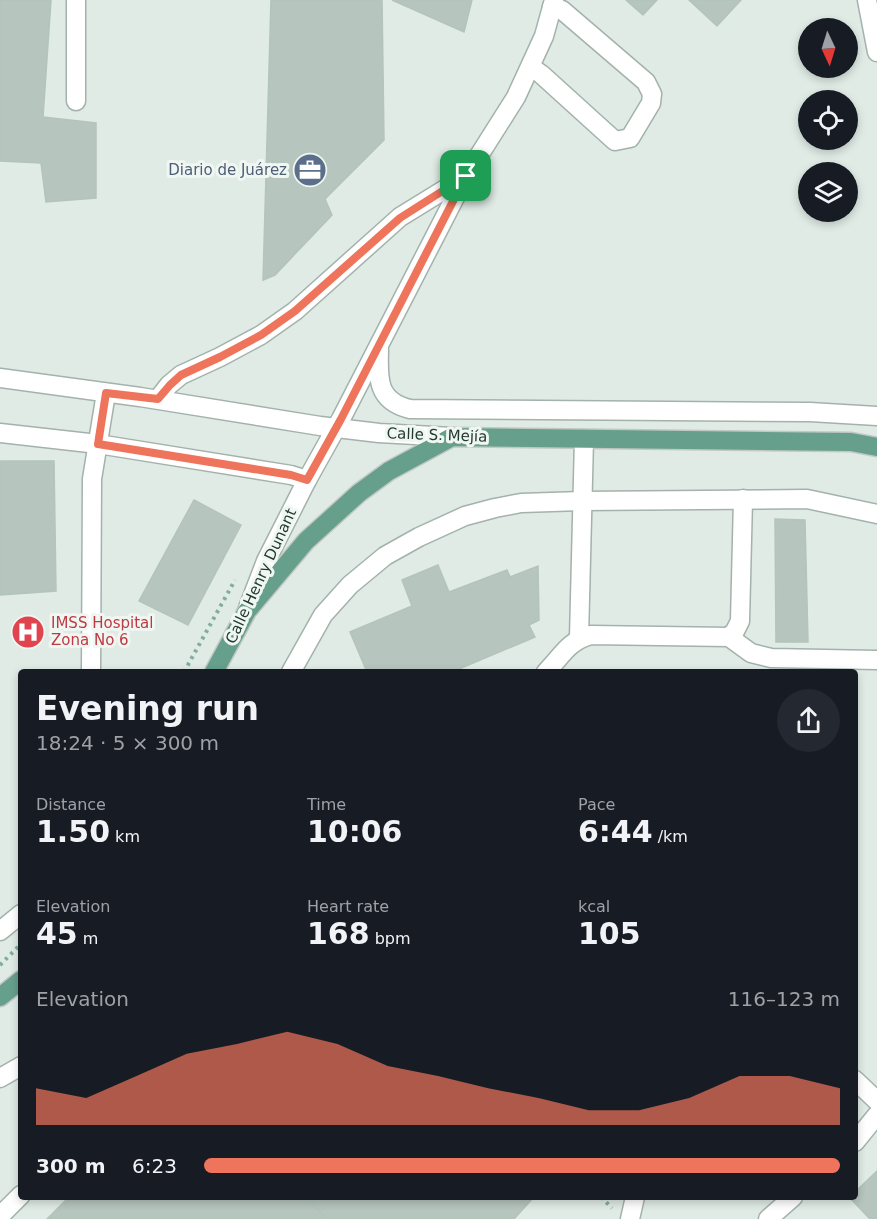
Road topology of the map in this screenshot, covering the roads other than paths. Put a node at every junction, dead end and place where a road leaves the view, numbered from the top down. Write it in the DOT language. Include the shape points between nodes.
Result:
graph roads {
  1 [pos="76,0"];
  2 [pos="867,0"];
  3 [pos="553,4"];
  4 [pos="877,52"];
  5 [pos="531,67"];
  6 [pos="76,100"];
  7 [pos="466,176"];
  8 [pos="380,342"];
  9 [pos="0,378"];
  10 [pos="106,393"];
  11 [pos="158,399"];
  12 [pos="877,416"];
  13 [pos="336,428"];
  14 [pos="0,433"];
  15 [pos="452,437"];
  16 [pos="584,439"];
  17 [pos="98,444"];
  18 [pos="877,447"];
  19 [pos="307,480"];
  20 [pos="743,499"];
  21 [pos="582,501"];
  22 [pos="877,514"];
  23 [pos="246,611"];
  24 [pos="729,637"];
  25 [pos="579,638"];
  26 [pos="877,660"];
  27 [pos="91,669"];
  28 [pos="216,669"];
  29 [pos="293,669"];
  30 [pos="549,669"];
  31 [pos="18,916"];
  32 [pos="0,931"];
  33 [pos="18,982"];
  34 [pos="0,997"];
  35 [pos="18,1068"];
  36 [pos="0,1078"];
  37 [pos="858,1083"];
  38 [pos="877,1101"];
  39 [pos="877,1115"];
  40 [pos="858,1138"];
  41 [pos="18,1199"];
  42 [pos="634,1200"];
  43 [pos="790,1200"];
  44 [pos="0,1216"];
  45 [pos="775,1217"];
  46 [pos="630,1219"];
  1 -- 6 [label="street"];
  2 -- 4 [label="street"];
  3 -- 5 [label="street, Calle Henry Dunant"];
  3 -- 5 [label="street" via="646,82 652,94 651,103 630,138 615,141"];
  5 -- 7 [label="street, Calle Henry Dunant"];
  7 -- 8 [label="street, Calle Henry Dunant"];
  7 -- 11 [label="street" via="400,218 295,311 261,335 181,375"];
  8 -- 12 [label="street" via="381,385 387,398 410,409"];
  8 -- 13 [label="street, Calle Henry Dunant"];
  9 -- 10 [label="street, Calle S. Mejía"];
  10 -- 11 [label="street, Calle S. Mejía"];
  10 -- 17 [label="street"];
  11 -- 13 [label="street, Calle S. Mejía"];
  13 -- 15 [label="street, Calle S. Mejía"];
  13 -- 19 [label="street, Calle Henry Dunant"];
  14 -- 17 [label="street"];
  15 -- 16 [label="main road, Calle S. Mejía"];
  15 -- 23 [label="main road" via="389,471 359,493 306,541"];
  16 -- 18 [label="main road, Calle S. Mejía" via="851,442"];
  16 -- 21 [label="street"];
  17 -- 19 [label="street"];
  17 -- 27 [label="street" via="92,479"];
  19 -- 23 [label="street, Calle Henry Dunant"];
  20 -- 21 [label="street"];
  20 -- 22 [label="street" via="807,499"];
  20 -- 24 [label="street" via="740,621"];
  21 -- 25 [label="street"];
  21 -- 29 [label="street" via="521,504 465,516 385,556 350,585 323,615"];
  23 -- 28 [label="main road, Calle Henry Dunant"];
  24 -- 25 [label="street"];
  24 -- 26 [label="street" via="751,653 771,658"];
  25 -- 30 [label="street"];
  31 -- 32 [label="street"];
  33 -- 34 [label="main road"];
  35 -- 36 [label="street"];
  37 -- 38 [label="street"];
  39 -- 40 [label="street"];
  41 -- 44 [label="street"];
  42 -- 46 [label="street"];
  43 -- 45 [label="street"];
}
